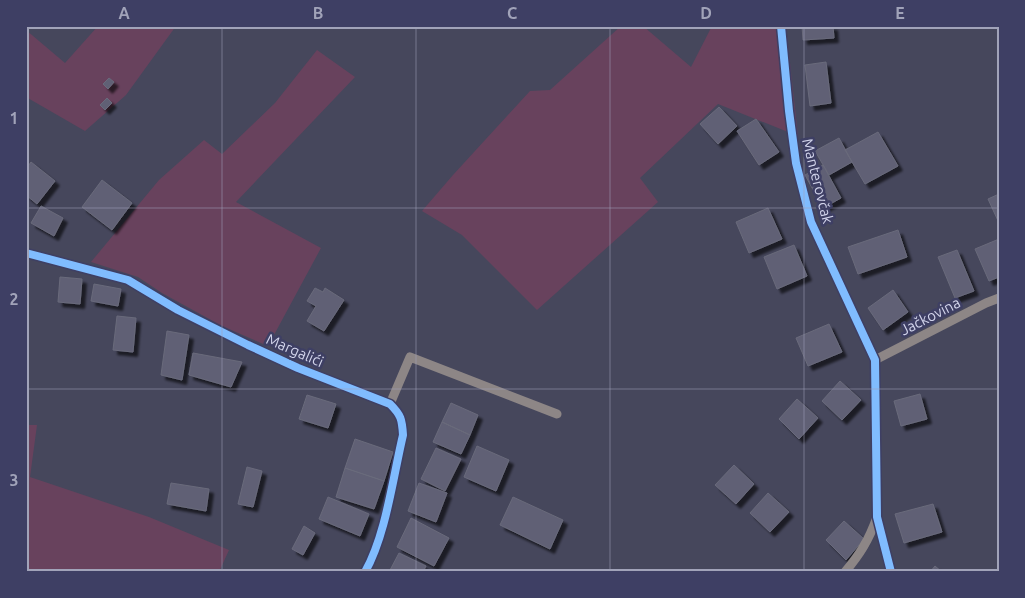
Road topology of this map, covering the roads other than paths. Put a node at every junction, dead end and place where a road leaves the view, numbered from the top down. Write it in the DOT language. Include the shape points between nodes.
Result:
graph roads {
  1 [pos="781,26"];
  2 [pos="26,252"];
  3 [pos="999,298"];
  4 [pos="876,360"];
  5 [pos="390,404"];
  6 [pos="557,414"];
  7 [pos="877,517"];
  8 [pos="365,572"];
  9 [pos="845,572"];
  10 [pos="891,572"];
  1 -- 4 [label="street, Manterovčak" via="795,154 811,222"];
  2 -- 5 [label="street, Margalići" via="128,280 178,310 248,345"];
  3 -- 4 [label="street, Jačkovina"];
  4 -- 7 [label="street"];
  5 -- 6 [label="street" via="410,357"];
  5 -- 8 [label="street" via="399,413 402,435 381,531"];
  7 -- 9 [label="street" via="861,553"];
  7 -- 10 [label="street"];
}
